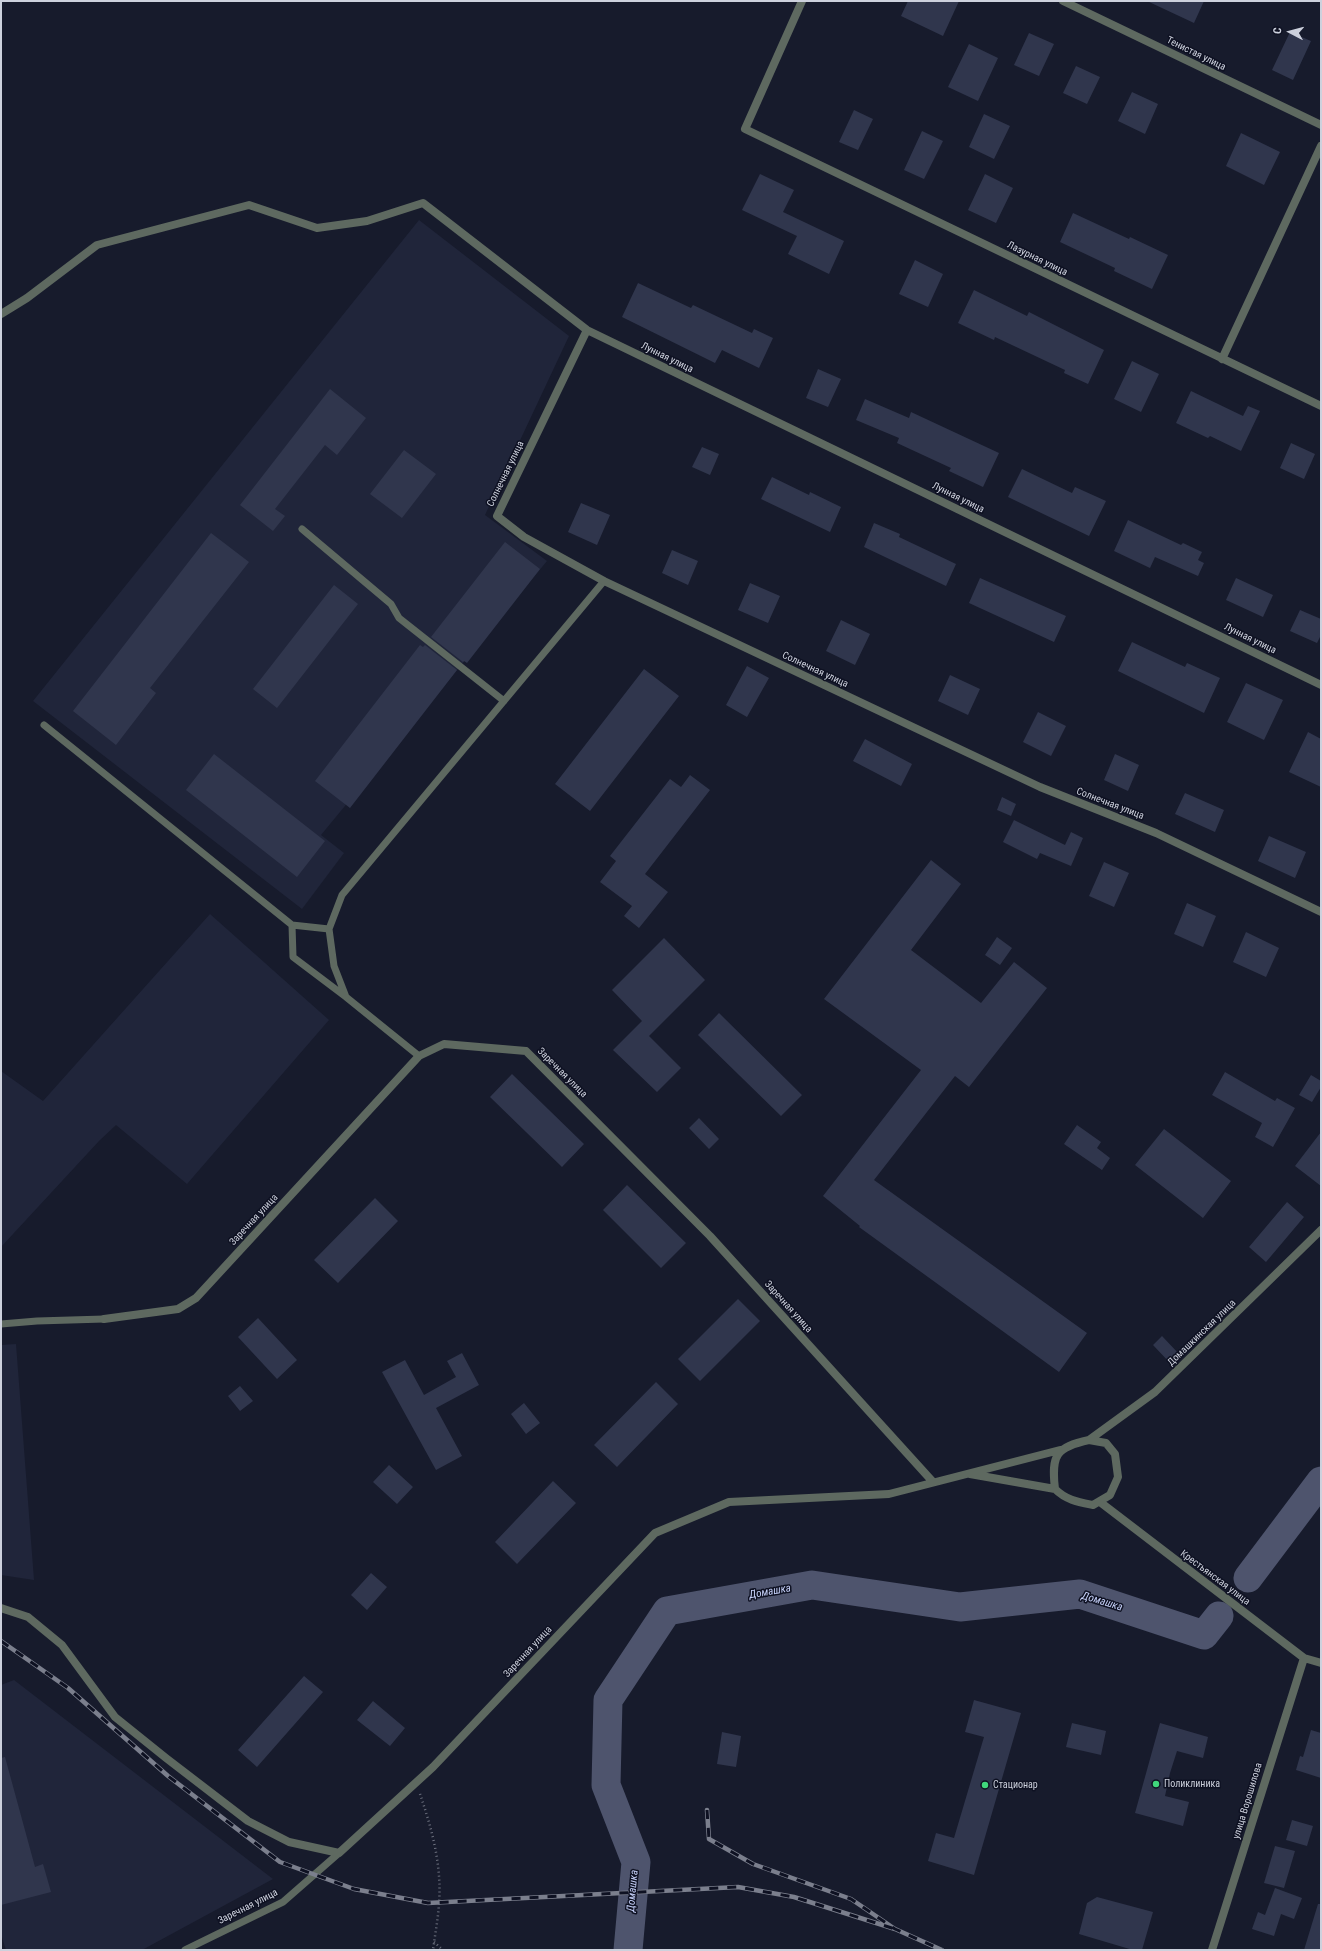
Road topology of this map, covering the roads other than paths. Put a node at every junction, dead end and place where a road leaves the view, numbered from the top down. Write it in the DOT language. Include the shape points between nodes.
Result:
graph roads {
  1 [pos="802,1"];
  2 [pos="1063,1"];
  3 [pos="1321,126"];
  4 [pos="1321,146"];
  5 [pos="1,314"];
  6 [pos="587,330"];
  7 [pos="1222,359"];
  8 [pos="1321,406"];
  9 [pos="302,529"];
  10 [pos="604,581"];
  11 [pos="1321,685"];
  12 [pos="504,701"];
  13 [pos="44,725"];
  14 [pos="1321,912"];
  15 [pos="292,925"];
  16 [pos="329,929"];
  17 [pos="346,996"];
  18 [pos="419,1056"];
  19 [pos="1321,1230"];
  20 [pos="104,1319"];
  21 [pos="1,1324"];
  22 [pos="1089,1440"];
  23 [pos="1060,1450"];
  24 [pos="967,1474"];
  25 [pos="933,1482"];
  26 [pos="1055,1489"];
  27 [pos="1100,1502"];
  28 [pos="1,1608"];
  29 [pos="1304,1658"];
  30 [pos="1321,1663"];
  31 [pos="339,1853"];
  32 [pos="185,1950"];
  33 [pos="1212,1950"];
  1 -- 7 [label="street, Лазурная улица" via="745,129"];
  2 -- 3 [label="street, Тенистая улица"];
  4 -- 7 [label="street"];
  5 -- 6 [label="street, Лунная улица" via="27,298 97,245 249,205 317,228 367,221 423,203"];
  6 -- 10 [label="street, Солнечная улица" via="497,516 524,537"];
  6 -- 11 [label="street, Лунная улица"];
  7 -- 8 [label="street, Лазурная улица"];
  9 -- 12 [label="lane" via="391,604 399,618"];
  10 -- 12 [label="lane"];
  10 -- 14 [label="street, Солнечная улица" via="1040,787 1156,833"];
  12 -- 16 [label="lane" via="342,894"];
  13 -- 15 [label="lane"];
  15 -- 16 [label="lane"];
  15 -- 17 [label="lane" via="293,957"];
  16 -- 17 [label="lane" via="334,966"];
  17 -- 18 [label="lane"];
  18 -- 20 [label="street, Заречная улица" via="196,1298 178,1308"];
  18 -- 25 [label="street, Заречная улица" via="444,1044 526,1051 710,1236"];
  19 -- 22 [label="street, Домашкинская улица" via="1155,1392"];
  20 -- 21 [label="lane"];
  22 -- 23 [label="street" via="1071,1444"];
  22 -- 27 [label="street" via="1106,1443 1115,1454 1118,1477 1110,1495"];
  23 -- 24 [label="street, Заречная улица"];
  23 -- 26 [label="street" via="1053,1471"];
  24 -- 25 [label="street, Заречная улица"];
  24 -- 26 [label="street"];
  25 -- 31 [label="street, Заречная улица" via="889,1494 729,1502 655,1533 433,1767"];
  26 -- 27 [label="street" via="1063,1497 1071,1500 1093,1505"];
  27 -- 29 [label="street, Крестьянская улица"];
  28 -- 31 [label="street" via="28,1617 62,1645 115,1717 248,1821 289,1842"];
  29 -- 30 [label="street, Крестьянская улица"];
  29 -- 33 [label="street, улица Ворошилова"];
  31 -- 32 [label="lane, Заречная улица" via="283,1902"];
}
